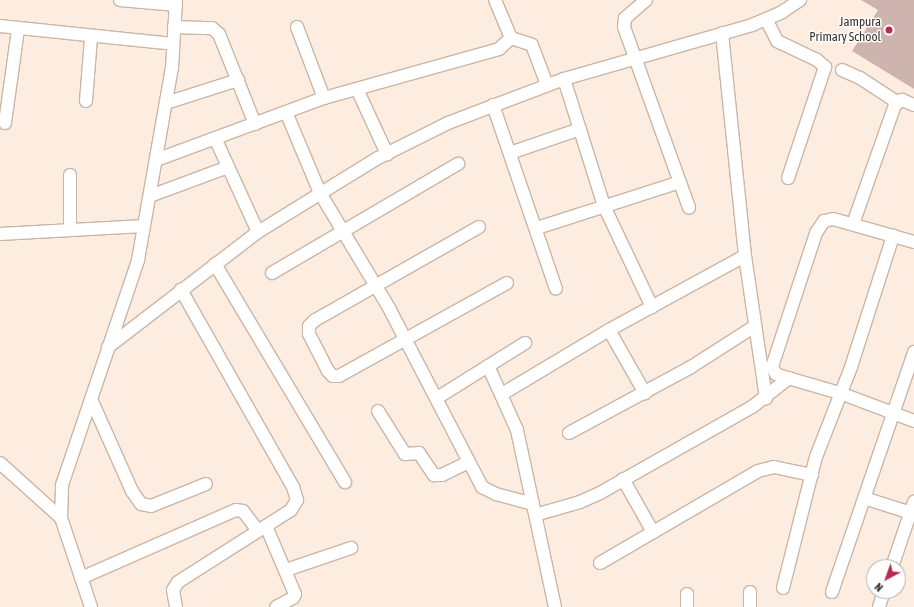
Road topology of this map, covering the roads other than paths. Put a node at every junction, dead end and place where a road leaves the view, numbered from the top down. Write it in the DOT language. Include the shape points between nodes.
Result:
graph roads {
  1 [pos="120,0"];
  2 [pos="495,0"];
  3 [pos="646,0"];
  4 [pos="800,0"];
  5 [pos="176,2"];
  6 [pos="766,18"];
  7 [pos="0,26"];
  8 [pos="174,27"];
  9 [pos="297,27"];
  10 [pos="18,29"];
  11 [pos="722,33"];
  12 [pos="91,38"];
  13 [pos="511,38"];
  14 [pos="173,44"];
  15 [pos="637,58"];
  16 [pos="842,70"];
  17 [pos="564,79"];
  18 [pos="238,80"];
  19 [pos="548,85"];
  20 [pos="358,89"];
  21 [pos="324,98"];
  22 [pos="86,101"];
  23 [pos="897,102"];
  24 [pos="166,103"];
  25 [pos="493,105"];
  26 [pos="914,105"];
  27 [pos="286,112"];
  28 [pos="5,123"];
  29 [pos="255,124"];
  30 [pos="580,129"];
  31 [pos="215,138"];
  32 [pos="510,153"];
  33 [pos="387,154"];
  34 [pos="156,160"];
  35 [pos="458,164"];
  36 [pos="228,167"];
  37 [pos="70,175"];
  38 [pos="788,178"];
  39 [pos="680,182"];
  40 [pos="320,193"];
  41 [pos="150,196"];
  42 [pos="604,206"];
  43 [pos="689,208"];
  44 [pos="853,224"];
  45 [pos="144,226"];
  46 [pos="479,227"];
  47 [pos="537,228"];
  48 [pos="70,230"];
  49 [pos="258,232"];
  50 [pos="344,232"];
  51 [pos="0,234"];
  52 [pos="893,236"];
  53 [pos="914,242"];
  54 [pos="745,256"];
  55 [pos="215,264"];
  56 [pos="272,273"];
  57 [pos="507,283"];
  58 [pos="376,286"];
  59 [pos="556,289"];
  60 [pos="181,290"];
  61 [pos="652,307"];
  62 [pos="755,326"];
  63 [pos="609,330"];
  64 [pos="406,339"];
  65 [pos="525,343"];
  66 [pos="108,346"];
  67 [pos="914,352"];
  68 [pos="488,366"];
  69 [pos="789,378"];
  70 [pos="645,393"];
  71 [pos="840,393"];
  72 [pos="502,394"];
  73 [pos="436,398"];
  74 [pos="766,398"];
  75 [pos="91,399"];
  76 [pos="378,411"];
  77 [pos="893,412"];
  78 [pos="914,421"];
  79 [pos="568,433"];
  80 [pos="469,462"];
  81 [pos="0,463"];
  82 [pos="812,474"];
  83 [pos="623,479"];
  84 [pos="344,482"];
  85 [pos="206,484"];
  86 [pos="864,498"];
  87 [pos="534,509"];
  88 [pos="913,510"];
  89 [pos="61,518"];
  90 [pos="262,528"];
  91 [pos="653,532"];
  92 [pos="351,548"];
  93 [pos="895,559"];
  94 [pos="600,563"];
  95 [pos="286,570"];
  96 [pos="81,578"];
  97 [pos="783,588"];
  98 [pos="750,592"];
  99 [pos="832,592"];
  100 [pos="687,594"];
  101 [pos="91,607"];
  102 [pos="176,607"];
  103 [pos="276,607"];
  104 [pos="553,607"];
  105 [pos="687,607"];
  106 [pos="750,607"];
  1 -- 5 [label="street"];
  2 -- 13 [label="street"];
  3 -- 15 [label="street" via="628,15 624,23"];
  4 -- 6 [label="street"];
  5 -- 8 [label="street"];
  6 -- 11 [label="street"];
  6 -- 38 [label="street" via="777,41 817,60 825,67"];
  7 -- 10 [label="street"];
  8 -- 14 [label="street"];
  8 -- 18 [label="street" via="204,27 216,31"];
  9 -- 21 [label="street"];
  10 -- 12 [label="street"];
  10 -- 28 [label="street"];
  11 -- 15 [label="street"];
  11 -- 54 [label="street"];
  12 -- 14 [label="street"];
  12 -- 22 [label="street"];
  13 -- 19 [label="street" via="532,45"];
  13 -- 20 [label="street" via="499,49"];
  14 -- 24 [label="street"];
  15 -- 17 [label="street"];
  15 -- 39 [label="street"];
  16 -- 23 [label="street" via="860,78"];
  17 -- 19 [label="street"];
  17 -- 30 [label="street"];
  18 -- 24 [label="street"];
  18 -- 29 [label="street"];
  19 -- 25 [label="street"];
  20 -- 21 [label="street"];
  20 -- 33 [label="street"];
  21 -- 27 [label="street"];
  23 -- 26 [label="street" via="902,100"];
  23 -- 44 [label="street"];
  24 -- 34 [label="street"];
  25 -- 32 [label="street"];
  25 -- 33 [label="street" via="448,123"];
  27 -- 29 [label="street"];
  27 -- 40 [label="street"];
  29 -- 31 [label="street"];
  30 -- 32 [label="street"];
  30 -- 42 [label="street"];
  31 -- 34 [label="street"];
  31 -- 36 [label="street"];
  32 -- 47 [label="street"];
  33 -- 40 [label="street"];
  34 -- 41 [label="street"];
  35 -- 50 [label="street"];
  36 -- 41 [label="street"];
  36 -- 49 [label="street"];
  37 -- 48 [label="street"];
  39 -- 42 [label="street"];
  39 -- 43 [label="street"];
  40 -- 49 [label="street"];
  40 -- 50 [label="street"];
  41 -- 45 [label="street"];
  42 -- 47 [label="street"];
  42 -- 61 [label="street"];
  44 -- 52 [label="street"];
  44 -- 69 [label="street" via="828,219 821,224 816,234 772,361 776,374"];
  45 -- 48 [label="street"];
  45 -- 66 [label="street" via="138,260"];
  46 -- 58 [label="street"];
  47 -- 59 [label="street"];
  48 -- 51 [label="street"];
  49 -- 55 [label="street"];
  50 -- 56 [label="street"];
  50 -- 58 [label="street"];
  52 -- 53 [label="street"];
  52 -- 71 [label="street"];
  54 -- 61 [label="street"];
  54 -- 62 [label="street"];
  55 -- 60 [label="street"];
  55 -- 84 [label="street"];
  57 -- 64 [label="street"];
  58 -- 64 [label="street"];
  58 -- 64 [label="street" via="309,326 309,334 328,371 334,376 339,376"];
  60 -- 66 [label="street"];
  60 -- 90 [label="street" via="295,491 297,500 291,510"];
  61 -- 63 [label="street"];
  62 -- 70 [label="street"];
  62 -- 74 [label="street"];
  63 -- 70 [label="street"];
  63 -- 72 [label="street"];
  64 -- 73 [label="street"];
  65 -- 68 [label="street"];
  66 -- 75 [label="street"];
  67 -- 77 [label="street"];
  68 -- 72 [label="street"];
  68 -- 73 [label="street"];
  69 -- 71 [label="street"];
  69 -- 74 [label="street"];
  70 -- 79 [label="street"];
  71 -- 77 [label="street"];
  71 -- 82 [label="street"];
  72 -- 87 [label="street" via="517,430"];
  73 -- 80 [label="street"];
  74 -- 83 [label="street"];
  75 -- 85 [label="street" via="132,491 141,504 150,506"];
  75 -- 89 [label="street" via="62,485"];
  76 -- 80 [label="street" via="405,454 419,453 434,474 442,475"];
  77 -- 78 [label="street"];
  77 -- 86 [label="street"];
  80 -- 87 [label="street" via="487,491"];
  81 -- 89 [label="street"];
  82 -- 91 [label="street" via="774,467 758,471"];
  82 -- 97 [label="street"];
  83 -- 87 [label="street" via="580,502"];
  83 -- 91 [label="street"];
  86 -- 88 [label="street"];
  86 -- 99 [label="street"];
  87 -- 104 [label="street"];
  88 -- 93 [label="street"];
  89 -- 96 [label="street"];
  90 -- 95 [label="street"];
  90 -- 96 [label="street" via="243,511 236,510"];
  90 -- 102 [label="street" via="178,582 173,590"];
  91 -- 94 [label="street"];
  92 -- 95 [label="street"];
  95 -- 103 [label="street" via="295,594 293,598"];
  96 -- 101 [label="street"];
  98 -- 106 [label="street"];
  100 -- 105 [label="street"];
}
